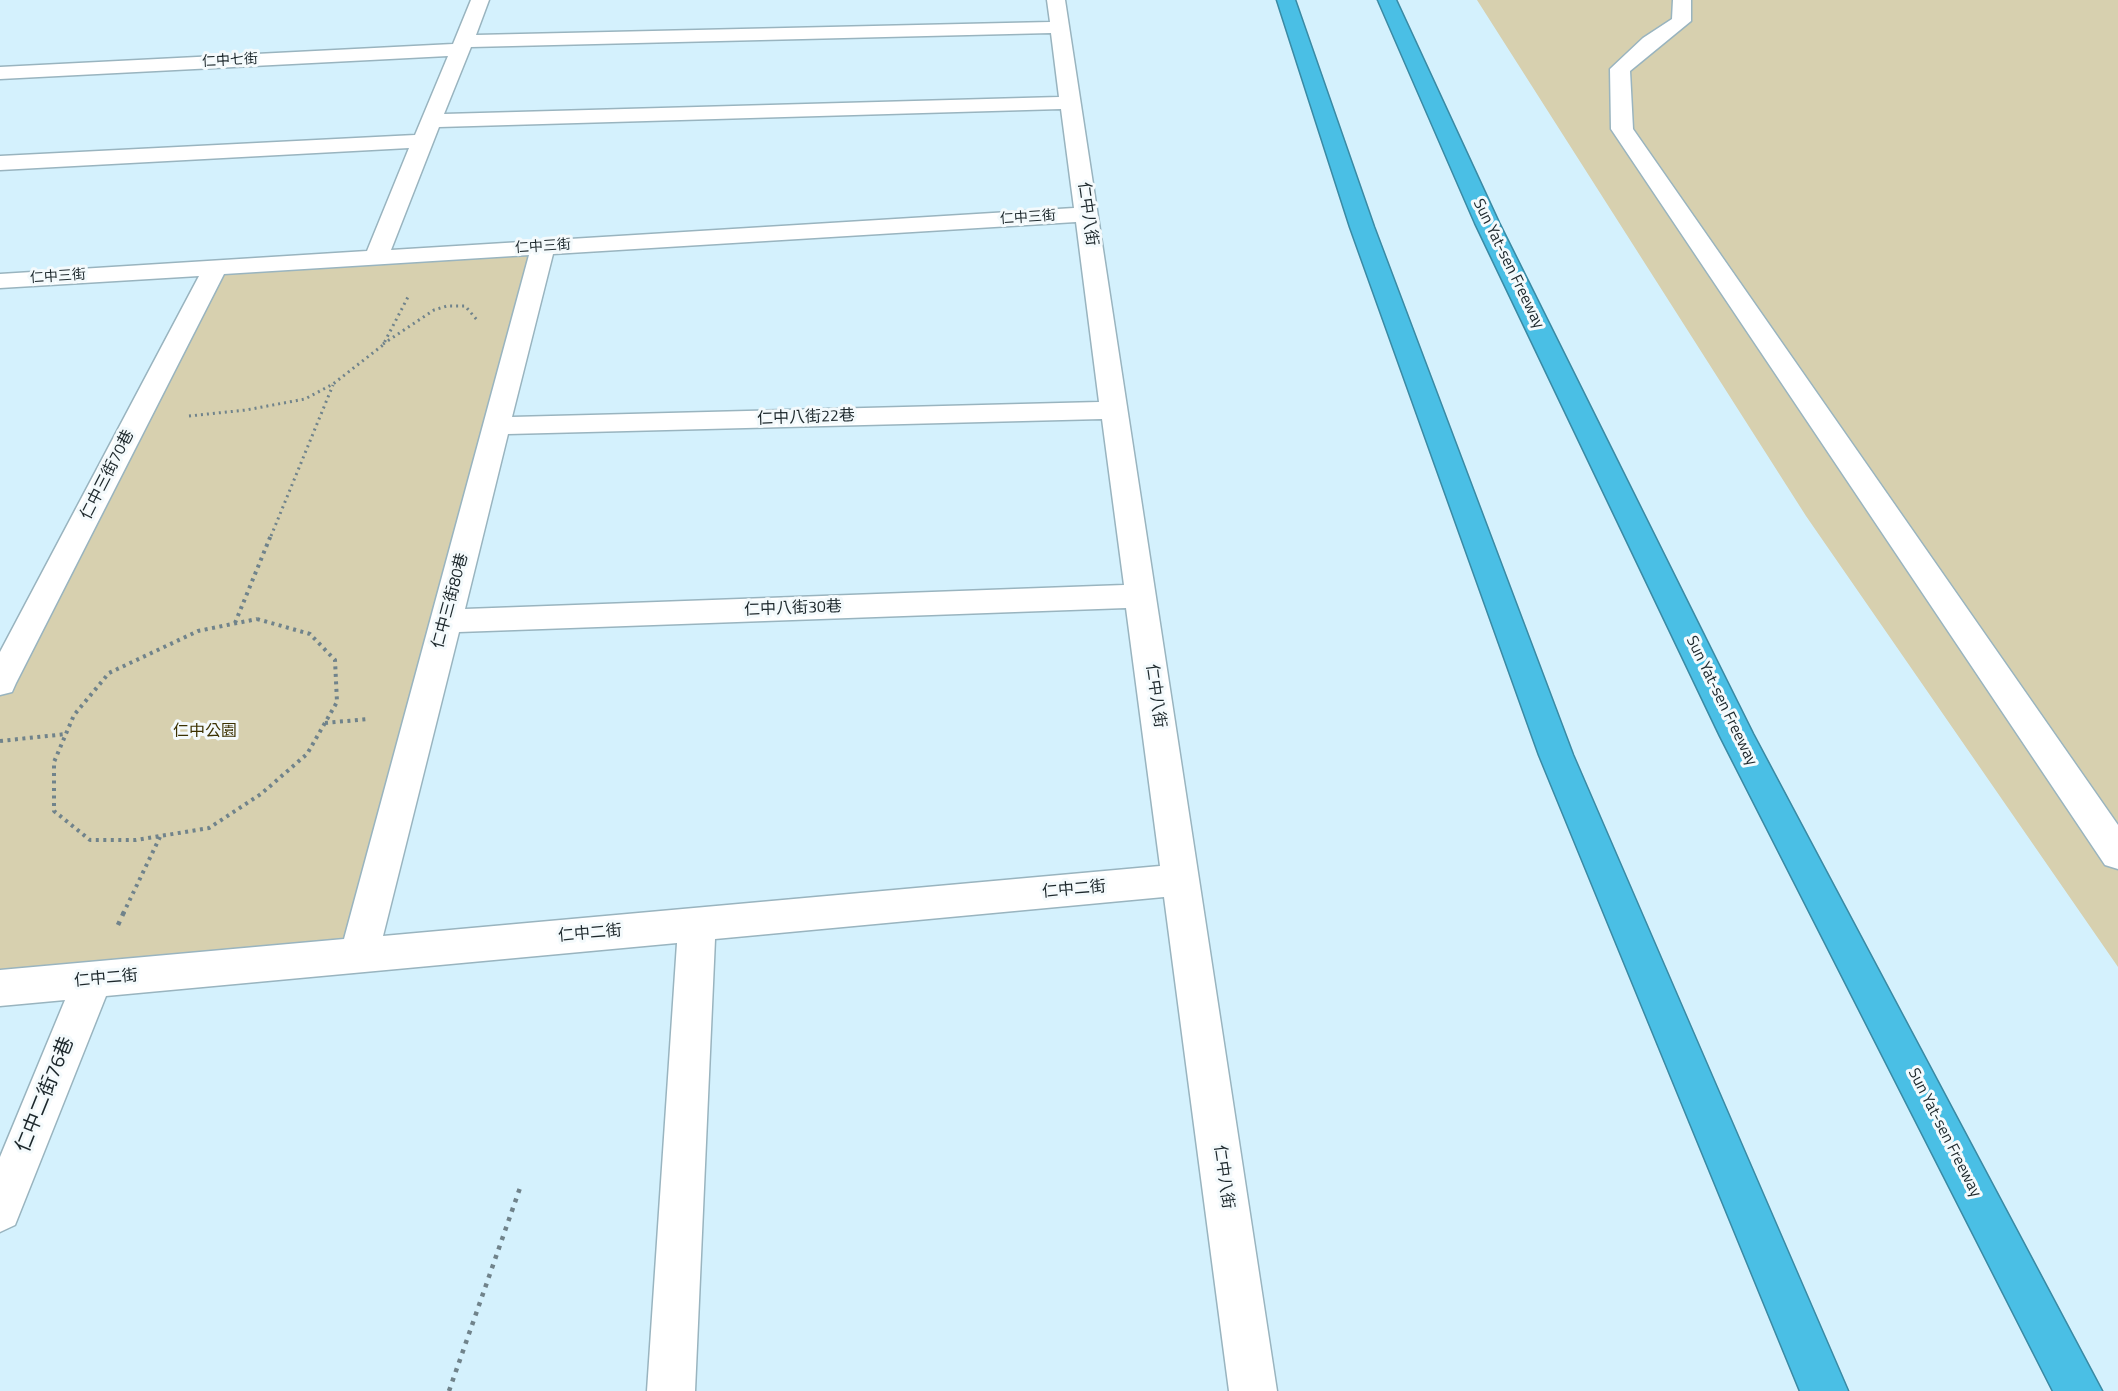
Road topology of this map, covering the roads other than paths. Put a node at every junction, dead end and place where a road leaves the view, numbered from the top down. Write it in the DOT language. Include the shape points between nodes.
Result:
graph roads {
  1 [pos="480,0"];
  2 [pos="1286,0"];
  3 [pos="1387,0"];
  4 [pos="1682,0"];
  5 [pos="1058,14"];
  6 [pos="462,45"];
  7 [pos="0,73"];
  8 [pos="1071,103"];
  9 [pos="427,131"];
  10 [pos="0,163"];
  11 [pos="1086,214"];
  12 [pos="543,247"];
  13 [pos="376,258"];
  14 [pos="216,267"];
  15 [pos="0,281"];
  16 [pos="1114,410"];
  17 [pos="497,426"];
  18 [pos="1140,596"];
  19 [pos="446,621"];
  20 [pos="0,683"];
  21 [pos="2118,854"];
  22 [pos="1181,880"];
  23 [pos="697,924"];
  24 [pos="359,955"];
  25 [pos="93,980"];
  26 [pos="0,988"];
  27 [pos="0,1210"];
  28 [pos="671,1391"];
  29 [pos="1253,1391"];
  30 [pos="1824,1391"];
  31 [pos="2078,1391"];
  1 -- 6 [label="street"];
  2 -- 30 [label="highway" via="1362,227 1556,755"];
  3 -- 31 [label="highway, Sun Yat-sen Freeway" via="1487,223 1737,736"];
  4 -- 21 [label="street" via="1681,21 1620,69 1622,129"];
  5 -- 6 [label="street, 仁中七街"];
  5 -- 8 [label="street, 仁中八街"];
  6 -- 7 [label="street, 仁中七街"];
  6 -- 9 [label="street"];
  8 -- 9 [label="street"];
  8 -- 11 [label="street, 仁中八街"];
  9 -- 10 [label="street"];
  9 -- 13 [label="street"];
  11 -- 12 [label="street, 仁中三街"];
  11 -- 16 [label="street, 仁中八街"];
  12 -- 13 [label="street, 仁中三街"];
  12 -- 17 [label="street, 仁中三街80巷"];
  13 -- 14 [label="street, 仁中三街"];
  14 -- 15 [label="street, 仁中三街"];
  14 -- 20 [label="street, 仁中三街70巷"];
  16 -- 17 [label="street, 仁中八街22巷"];
  16 -- 18 [label="street, 仁中八街"];
  17 -- 19 [label="street, 仁中三街80巷"];
  18 -- 19 [label="street, 仁中八街30巷"];
  18 -- 22 [label="street, 仁中八街"];
  19 -- 24 [label="street, 仁中三街80巷"];
  22 -- 23 [label="street, 仁中二街"];
  22 -- 29 [label="street, 仁中八街"];
  23 -- 24 [label="street, 仁中二街"];
  23 -- 28 [label="street"];
  24 -- 25 [label="street, 仁中二街"];
  25 -- 26 [label="street, 仁中二街"];
  25 -- 27 [label="street, 仁中二街76巷"];
}
